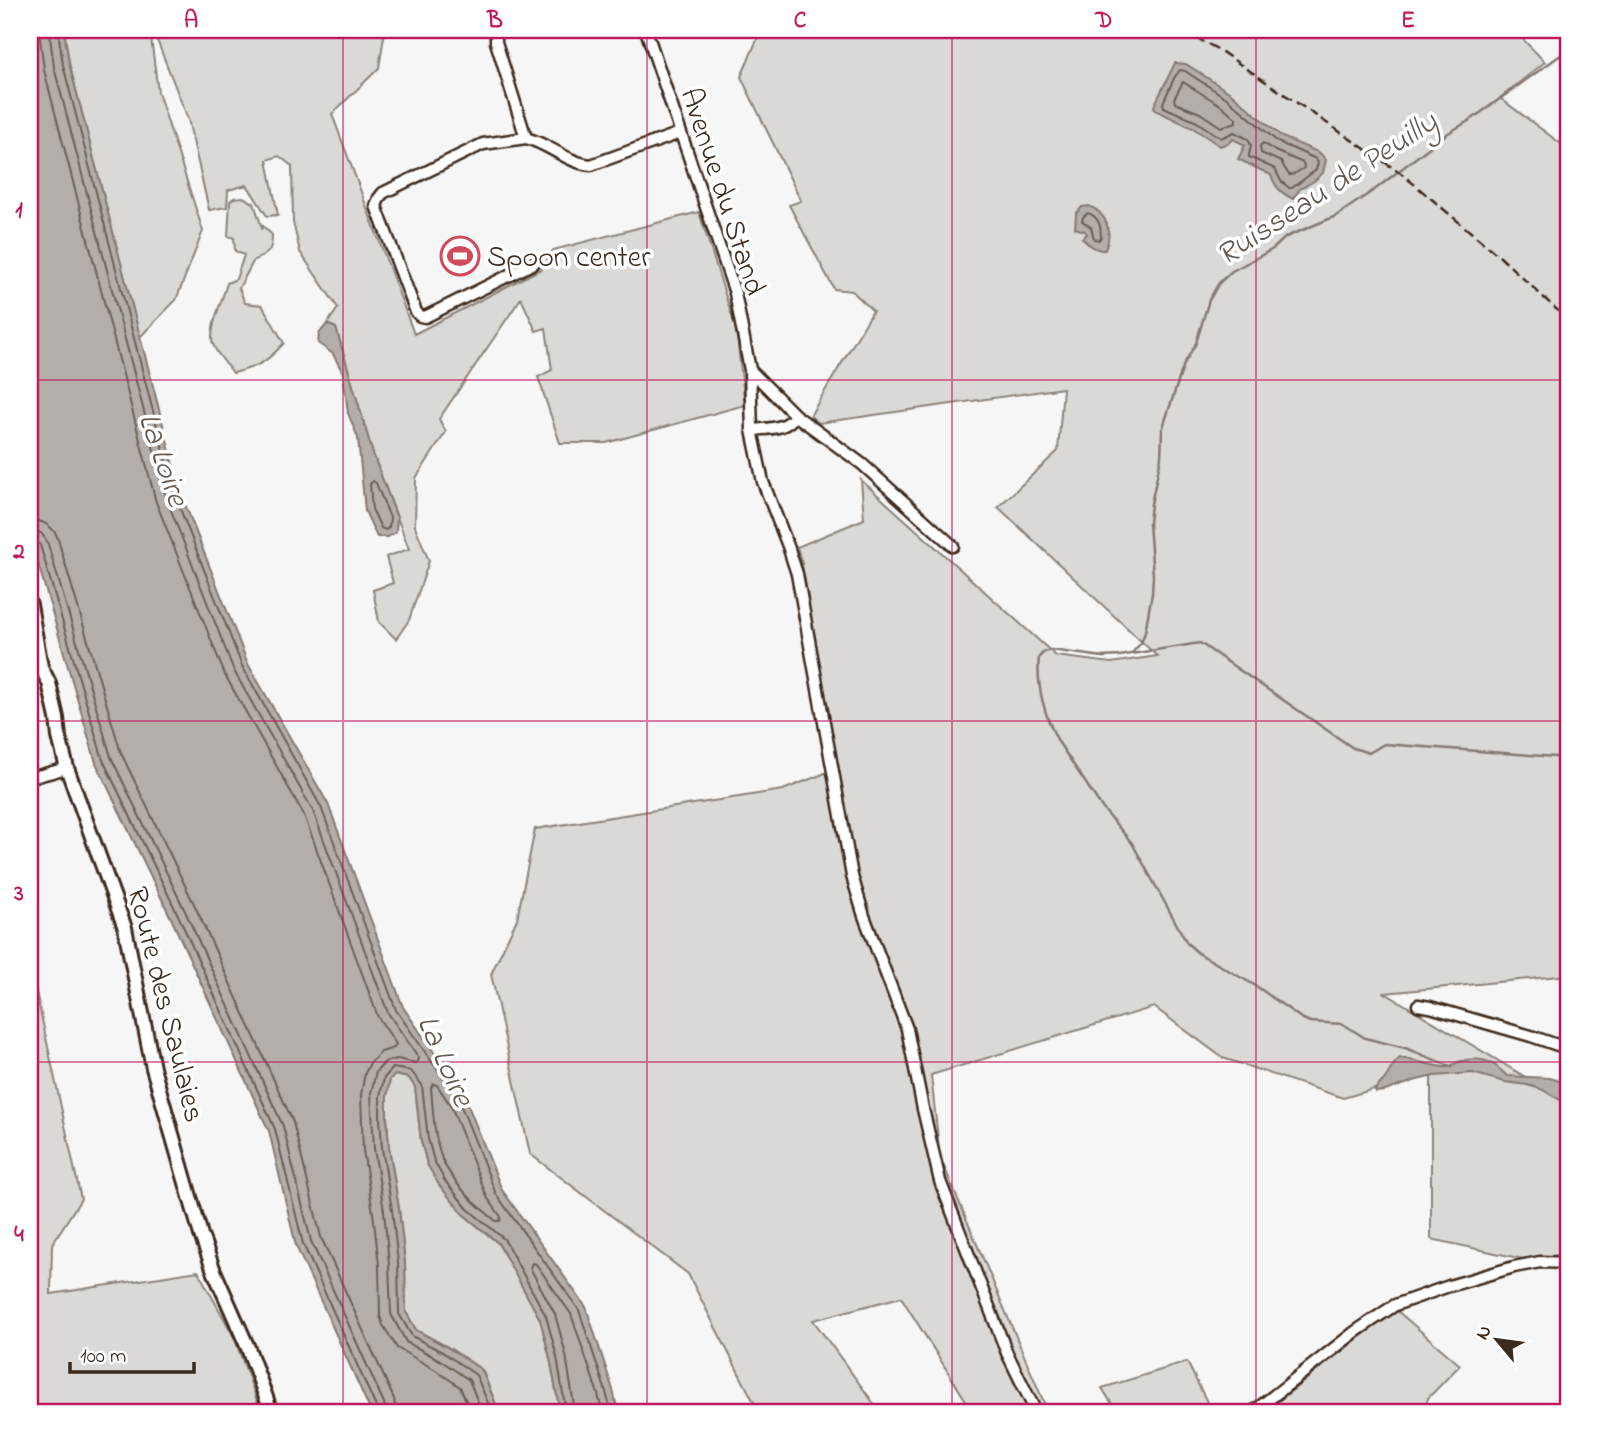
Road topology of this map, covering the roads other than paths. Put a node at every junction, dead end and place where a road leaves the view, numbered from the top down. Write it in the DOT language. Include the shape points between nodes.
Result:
graph roads {
  1 [pos="501,30"];
  2 [pos="646,30"];
  3 [pos="680,133"];
  4 [pos="526,138"];
  5 [pos="534,264"];
  6 [pos="750,370"];
  7 [pos="794,415"];
  8 [pos="752,430"];
  9 [pos="953,546"];
  10 [pos="30,605"];
  11 [pos="67,768"];
  12 [pos="30,778"];
  13 [pos="1418,1006"];
  14 [pos="1569,1049"];
  15 [pos="1569,1263"];
  16 [pos="270,1412"];
  17 [pos="1036,1412"];
  18 [pos="1253,1412"];
  1 -- 4 [label="street" via="496,42"];
  2 -- 3 [label="street, Avenue du Stand"];
  3 -- 4 [label="street" via="591,165"];
  3 -- 6 [label="street, Avenue du Stand" via="735,293"];
  4 -- 5 [label="street" via="467,151 383,193 376,206 420,316"];
  6 -- 7 [label="street"];
  6 -- 8 [label="street, Avenue du Stand"];
  7 -- 8 [label="street" via="784,426"];
  7 -- 9 [label="street" via="862,464"];
  8 -- 17 [label="street, Avenue du Stand" via="763,482 797,574 855,887 907,1029 940,1181 1007,1353"];
  10 -- 11 [label="street, Route des Saulaies"];
  11 -- 12 [label="street"];
  11 -- 16 [label="street, Route des Saulaies" via="125,929 153,1068 201,1235"];
  13 -- 14 [label="street"];
  15 -- 18 [label="street" via="1514,1267 1395,1305"];
}
